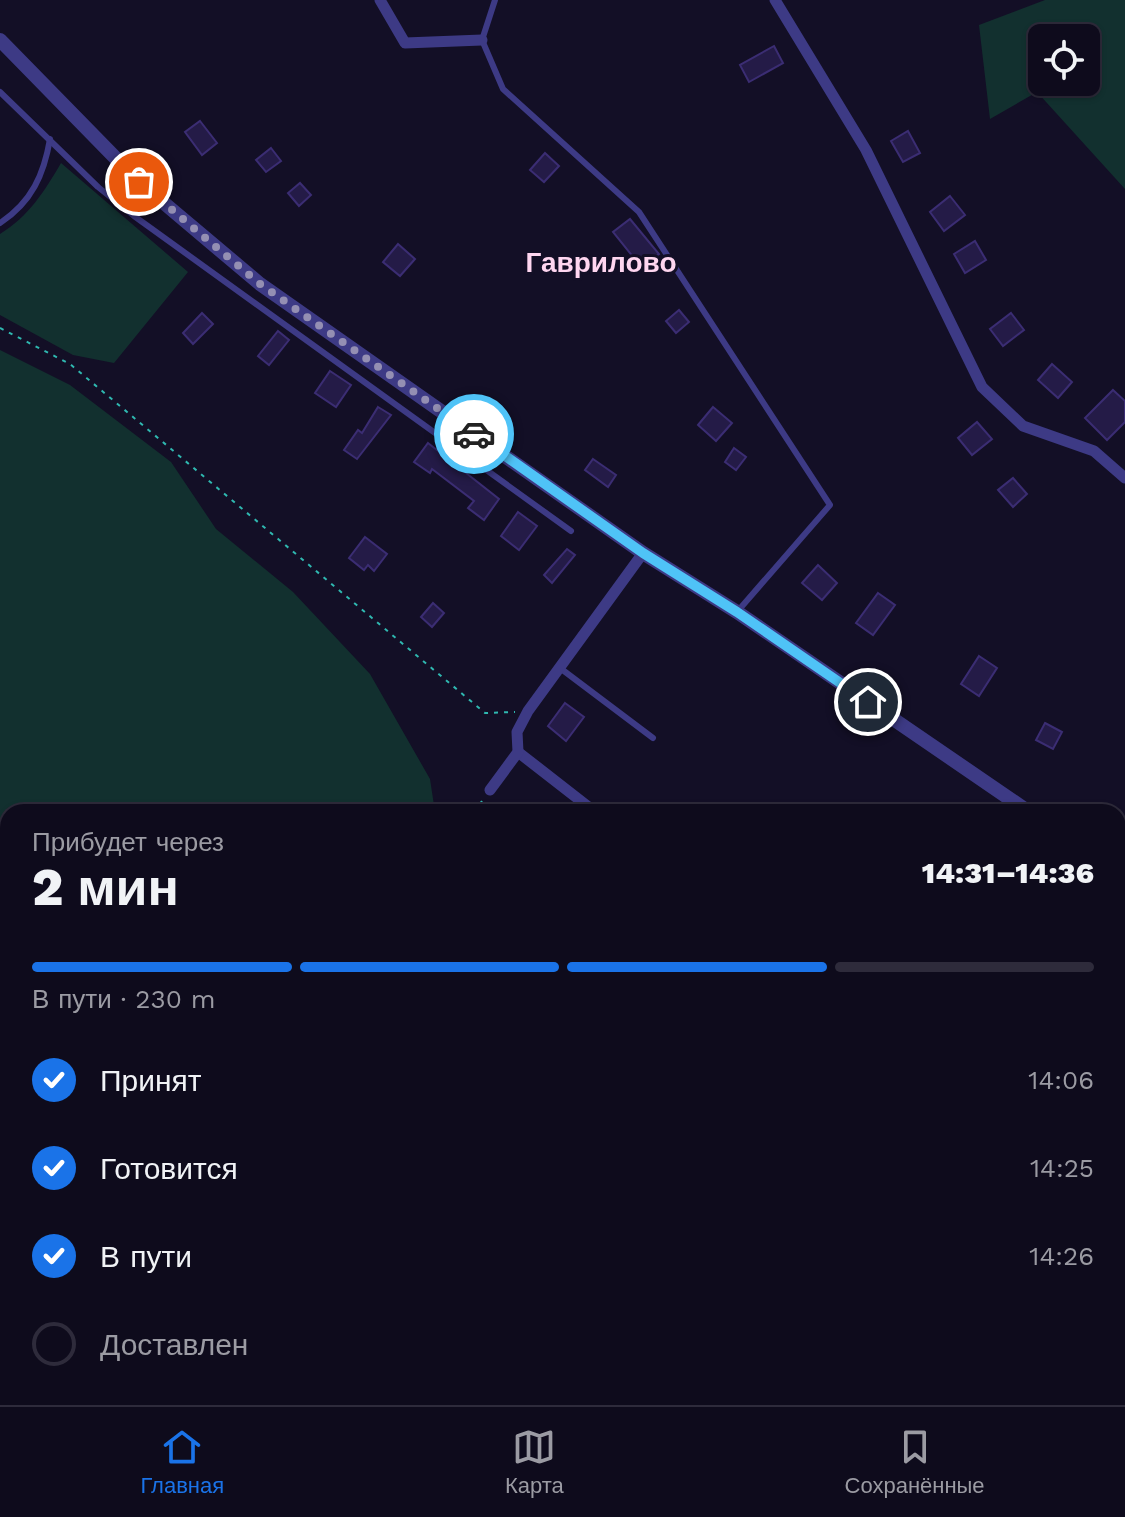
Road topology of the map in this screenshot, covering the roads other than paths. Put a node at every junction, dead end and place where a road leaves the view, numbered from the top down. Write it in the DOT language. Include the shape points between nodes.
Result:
graph roads {
  1 [pos="380,0"];
  2 [pos="495,0"];
  3 [pos="775,0"];
  4 [pos="0,40"];
  5 [pos="482,40"];
  6 [pos="0,92"];
  7 [pos="50,139"];
  8 [pos="0,223"];
  9 [pos="1125,478"];
  10 [pos="571,531"];
  11 [pos="643,553"];
  12 [pos="737,612"];
  13 [pos="560,668"];
  14 [pos="653,738"];
  15 [pos="518,752"];
  16 [pos="490,790"];
  17 [pos="585,804"];
  18 [pos="1017,804"];
  1 -- 5 [label="street" via="405,43"];
  2 -- 5 [label="lane"];
  3 -- 9 [label="street" via="866,150 982,387 1023,426 1094,451"];
  4 -- 11 [label="street" via="139,182 260,284"];
  5 -- 12 [label="lane" via="503,89 639,212 830,505"];
  6 -- 7 [label="lane"];
  7 -- 8 [label="lane" via="45,173"];
  7 -- 10 [label="lane" via="134,216"];
  11 -- 12 [label="street"];
  11 -- 13 [label="street"];
  12 -- 18 [label="street"];
  13 -- 14 [label="lane"];
  13 -- 15 [label="street" via="517,732"];
  15 -- 16 [label="street"];
  15 -- 17 [label="street"];
}
